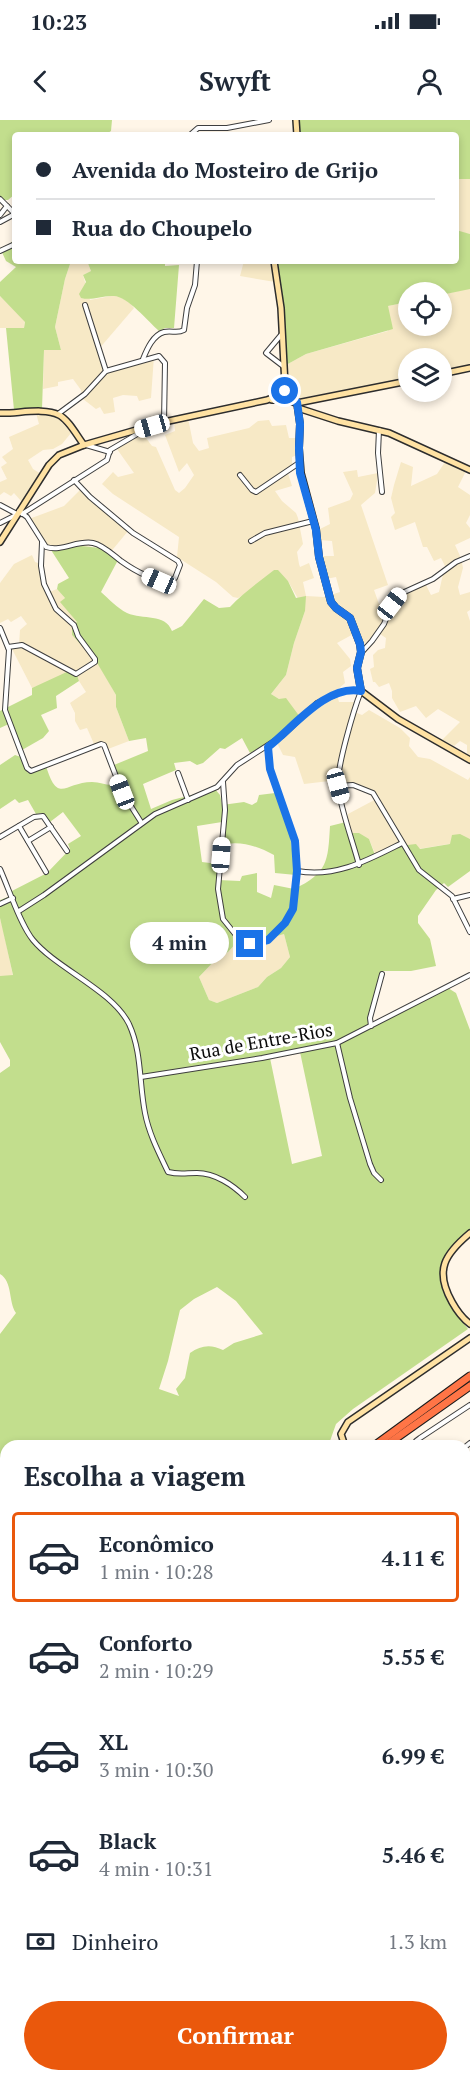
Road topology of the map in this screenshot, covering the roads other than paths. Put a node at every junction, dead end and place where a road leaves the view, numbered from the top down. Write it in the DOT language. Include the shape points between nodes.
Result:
graph roads {
  1 [pos="269,120"];
  2 [pos="193,132"];
  3 [pos="0,199"];
  4 [pos="7,206"];
  5 [pos="12,211"];
  6 [pos="0,215"];
  7 [pos="198,264"];
  8 [pos="274,264"];
  9 [pos="85,305"];
  10 [pos="282,334"];
  11 [pos="143,359"];
  12 [pos="283,366"];
  13 [pos="470,368"];
  14 [pos="106,370"];
  15 [pos="452,372"];
  16 [pos="398,383"];
  17 [pos="284,395"];
  18 [pos="298,405"];
  19 [pos="0,413"];
  20 [pos="58,414"];
  21 [pos="164,422"];
  22 [pos="152,426"];
  23 [pos="379,430"];
  24 [pos="85,445"];
  25 [pos="110,452"];
  26 [pos="299,464"];
  27 [pos="470,470"];
  28 [pos="240,475"];
  29 [pos="74,480"];
  30 [pos="382,492"];
  31 [pos="0,505"];
  32 [pos="18,513"];
  33 [pos="313,521"];
  34 [pos="0,523"];
  35 [pos="251,541"];
  36 [pos="0,542"];
  37 [pos="42,542"];
  38 [pos="470,556"];
  39 [pos="0,628"];
  40 [pos="8,647"];
  41 [pos="361,652"];
  42 [pos="361,691"];
  43 [pos="268,747"];
  44 [pos="470,760"];
  45 [pos="178,773"];
  46 [pos="223,782"];
  47 [pos="338,786"];
  48 [pos="188,800"];
  49 [pos="141,822"];
  50 [pos="19,826"];
  51 [pos="51,827"];
  52 [pos="0,837"];
  53 [pos="28,841"];
  54 [pos="402,843"];
  55 [pos="67,851"];
  56 [pos="359,865"];
  57 [pos="0,869"];
  58 [pos="297,871"];
  59 [pos="46,872"];
  60 [pos="470,895"];
  61 [pos="13,898"];
  62 [pos="453,899"];
  63 [pos="0,904"];
  64 [pos="19,911"];
  65 [pos="470,932"];
  66 [pos="382,974"];
  67 [pos="470,975"];
  68 [pos="371,1026"];
  69 [pos="337,1043"];
  70 [pos="141,1077"];
  71 [pos="381,1180"];
  72 [pos="245,1197"];
  73 [pos="470,1233"];
  74 [pos="470,1324"];
  75 [pos="470,1338"];
  76 [pos="470,1376"];
  77 [pos="470,1386"];
  78 [pos="470,1405"];
  79 [pos="343,1440"];
  80 [pos="382,1440"];
  81 [pos="394,1440"];
  82 [pos="417,1440"];
  1 -- 2 [label="street" via="227,128 198,128"];
  3 -- 4 [label="street"];
  4 -- 5 [label="street"];
  4 -- 6 [label="street"];
  7 -- 11 [label="street" via="184,330 158,336"];
  8 -- 10 [label="street"];
  9 -- 14 [label="street"];
  10 -- 12 [label="street"];
  10 -- 12 [label="street" via="266,352"];
  11 -- 14 [label="street"];
  11 -- 21 [label="street" via="159,356 165,363"];
  12 -- 17 [label="street"];
  13 -- 15 [label="street"];
  14 -- 20 [label="street" via="85,394"];
  16 -- 18 [label="street"];
  17 -- 18 [label="street"];
  17 -- 21 [label="street"];
  18 -- 23 [label="street" via="338,421"];
  18 -- 26 [label="street"];
  19 -- 20 [label="street"];
  20 -- 24 [label="street"];
  21 -- 22 [label="street"];
  22 -- 24 [label="street"];
  22 -- 25 [label="street"];
  23 -- 27 [label="street"];
  23 -- 30 [label="street"];
  24 -- 25 [label="street"];
  24 -- 32 [label="street" via="54,459"];
  25 -- 29 [label="street" via="107,460"];
  26 -- 28 [label="street" via="256,492"];
  26 -- 33 [label="street"];
  29 -- 32 [label="street"];
  29 -- 37 [label="street" via="132,533 178,561 175,578 159,581 94,543 52,549"];
  31 -- 32 [label="street"];
  32 -- 34 [label="street"];
  32 -- 36 [label="street"];
  32 -- 37 [label="street" via="27,517"];
  33 -- 35 [label="street" via="265,533"];
  33 -- 41 [label="street" via="331,602 350,618"];
  37 -- 40 [label="street" via="44,584 56,609 74,625 96,659 76,674 22,645"];
  38 -- 41 [label="street" via="400,594"];
  39 -- 40 [label="street"];
  40 -- 49 [label="street" via="5,710 27,768 31,771 104,745 122,792"];
  41 -- 42 [label="street" via="357,668"];
  42 -- 43 [label="street" via="343,691 317,704"];
  42 -- 44 [label="street" via="398,719"];
  42 -- 47 [label="street"];
  43 -- 46 [label="street" via="237,765"];
  43 -- 58 [label="street" via="270,769 295,841"];
  45 -- 48 [label="street"];
  46 -- 48 [label="street"];
  46 -- 58 [label="street" via="225,810 218,889 223,919 235,934 250,944 268,940 285,923 293,909"];
  47 -- 54 [label="street" via="353,785 373,793"];
  47 -- 56 [label="street"];
  48 -- 49 [label="street"];
  49 -- 64 [label="street"];
  50 -- 51 [label="street" via="43,816"];
  50 -- 52 [label="street"];
  50 -- 53 [label="street"];
  51 -- 53 [label="street"];
  51 -- 55 [label="street"];
  53 -- 59 [label="street"];
  54 -- 56 [label="street"];
  54 -- 62 [label="street" via="420,870"];
  56 -- 58 [label="street" via="335,872"];
  57 -- 61 [label="street"];
  60 -- 62 [label="street"];
  61 -- 63 [label="street"];
  61 -- 64 [label="street"];
  62 -- 65 [label="street"];
  64 -- 70 [label="street" via="32,939 107,998 128,1022 137,1047"];
  66 -- 68 [label="street"];
  67 -- 68 [label="street, Rua de Entre-Rios"];
  68 -- 69 [label="street, Rua de Entre-Rios"];
  69 -- 70 [label="street, Rua de Entre-Rios"];
  69 -- 71 [label="street" via="370,1164"];
  70 -- 72 [label="street" via="149,1130 168,1172 212,1176 231,1184"];
  73 -- 74 [label="street" via="450,1252 443,1276 447,1292"];
  75 -- 79 [label="street" via="348,1422 341,1434"];
  76 -- 80 [label="highway"];
  77 -- 81 [label="highway"];
  78 -- 82 [label="street"];
}
